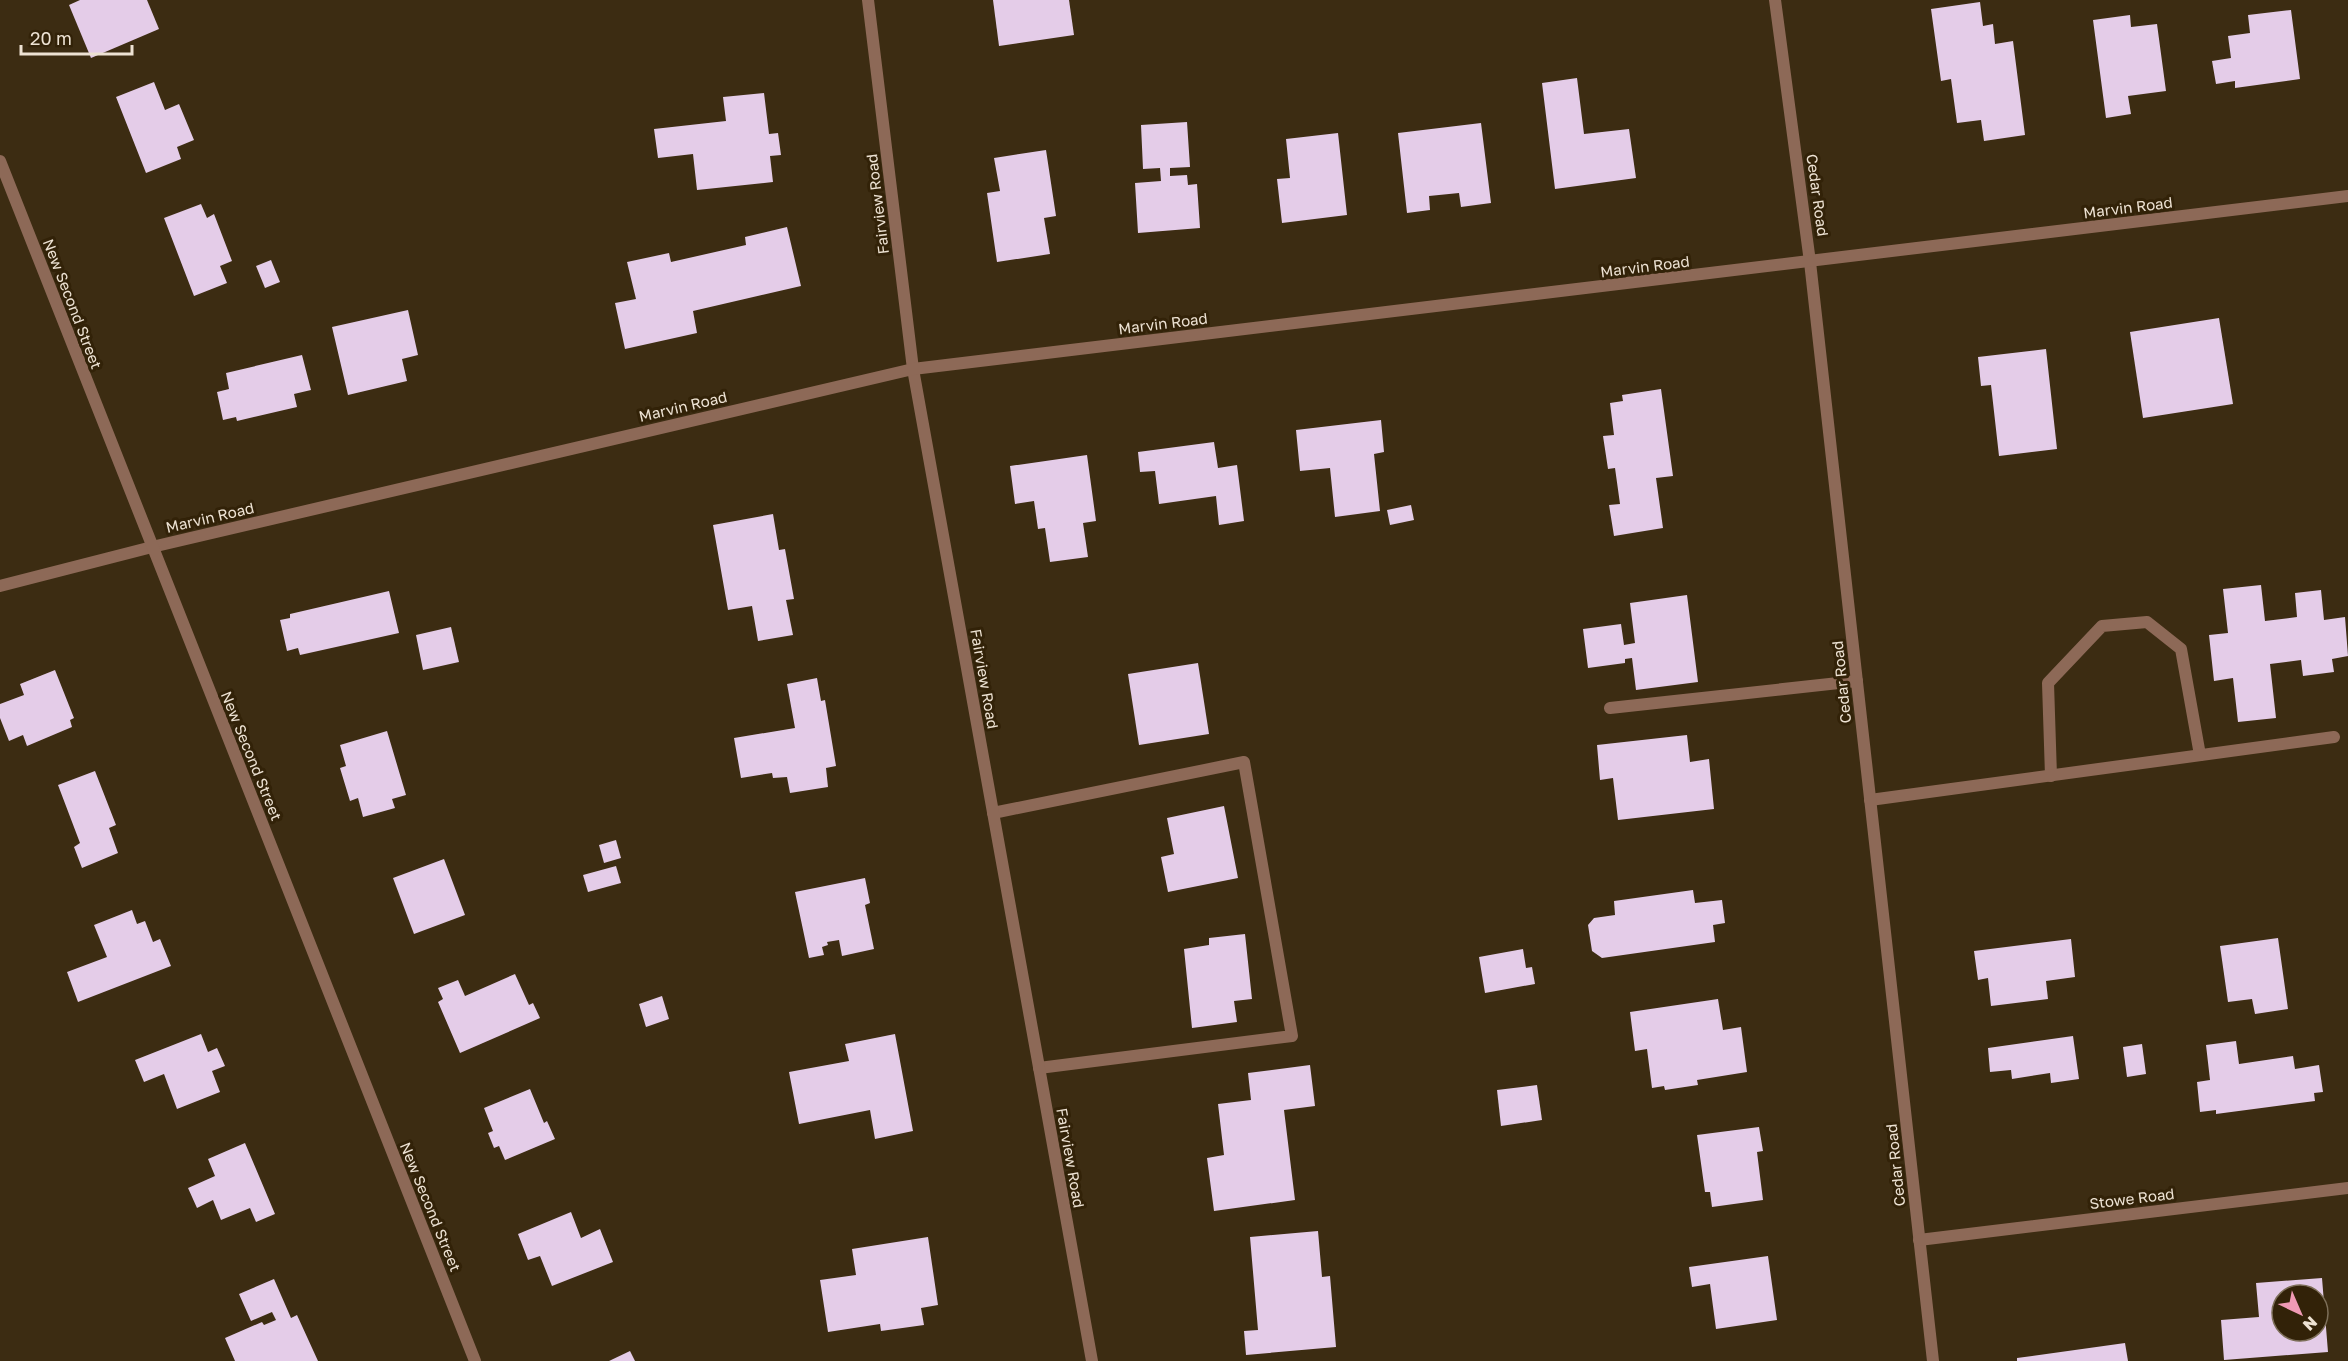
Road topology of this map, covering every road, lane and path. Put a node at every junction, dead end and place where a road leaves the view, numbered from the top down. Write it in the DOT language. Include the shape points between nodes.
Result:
graph roads {
  1 [pos="868,0"];
  2 [pos="1775,0"];
  3 [pos="0,161"];
  4 [pos="2348,196"];
  5 [pos="1810,262"];
  6 [pos="913,369"];
  7 [pos="152,547"];
  8 [pos="0,586"];
  9 [pos="1857,681"];
  10 [pos="1610,708"];
  11 [pos="2334,737"];
  12 [pos="2200,755"];
  13 [pos="2051,776"];
  14 [pos="1870,800"];
  15 [pos="993,813"];
  16 [pos="1039,1068"];
  17 [pos="2348,1188"];
  18 [pos="1919,1240"];
  19 [pos="475,1361"];
  20 [pos="1092,1361"];
  21 [pos="1933,1361"];
  1 -- 6 [label="street, Fairview Road"];
  2 -- 5 [label="street, Cedar Road"];
  3 -- 7 [label="street, New Second Street"];
  4 -- 5 [label="street, Marvin Road"];
  5 -- 6 [label="street, Marvin Road"];
  5 -- 9 [label="street, Cedar Road"];
  6 -- 7 [label="street, Marvin Road"];
  6 -- 15 [label="street, Fairview Road"];
  7 -- 8 [label="street, Marvin Road"];
  7 -- 19 [label="street, New Second Street"];
  9 -- 10 [label="street"];
  9 -- 14 [label="street, Cedar Road"];
  11 -- 12 [label="street"];
  12 -- 13 [label="street"];
  12 -- 13 [label="street" via="2181,649 2147,622 2102,626 2048,683"];
  13 -- 14 [label="street"];
  14 -- 18 [label="street, Cedar Road"];
  15 -- 16 [label="street, Fairview Road"];
  15 -- 16 [label="street" via="1244,762 1292,1036"];
  16 -- 20 [label="street, Fairview Road"];
  17 -- 18 [label="street, Stowe Road"];
  18 -- 21 [label="street, Cedar Road"];
}
